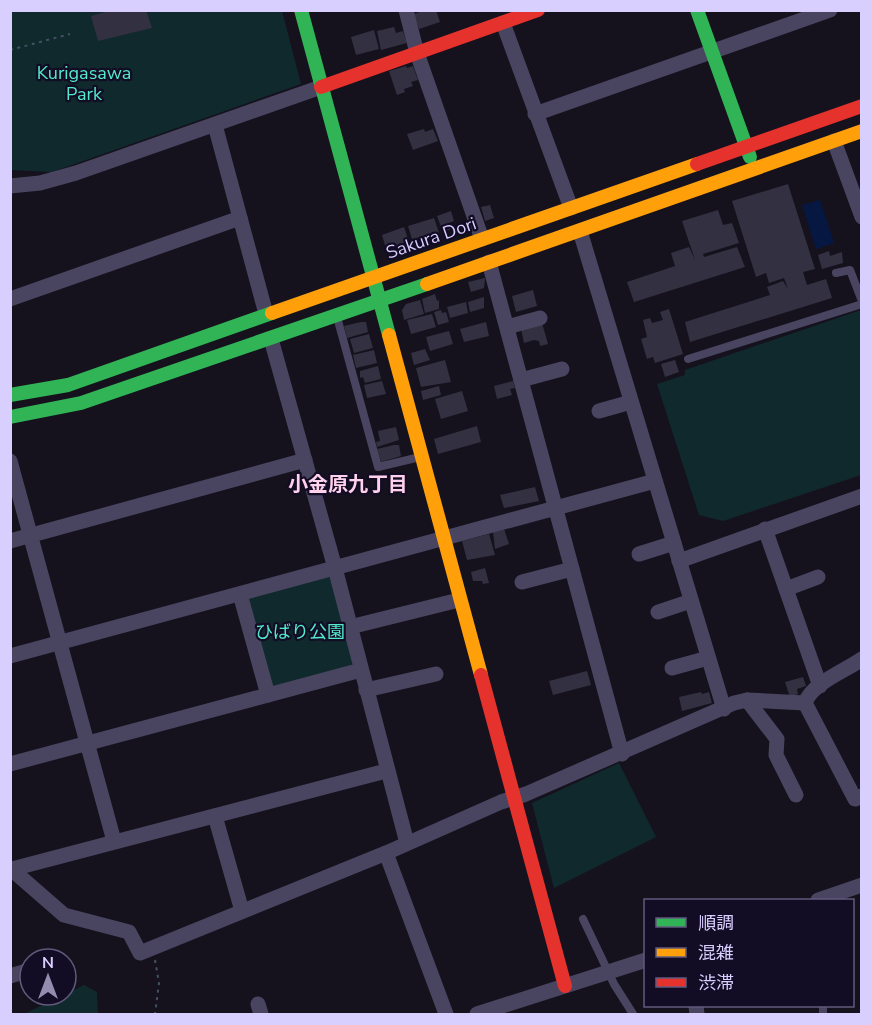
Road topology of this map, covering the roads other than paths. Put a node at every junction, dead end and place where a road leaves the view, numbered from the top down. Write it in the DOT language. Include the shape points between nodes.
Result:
graph roads {
  1 [pos="301,10"];
  2 [pos="406,10"];
  3 [pos="538,10"];
  4 [pos="697,10"];
  5 [pos="830,10"];
  6 [pos="503,23"];
  7 [pos="417,53"];
  8 [pos="712,53"];
  9 [pos="321,87"];
  10 [pos="861,106"];
  11 [pos="535,114"];
  12 [pos="215,125"];
  13 [pos="861,131"];
  14 [pos="834,141"];
  15 [pos="746,146"];
  16 [pos="754,170"];
  17 [pos="10,186"];
  18 [pos="571,208"];
  19 [pos="240,218"];
  20 [pos="861,218"];
  21 [pos="580,231"];
  22 [pos="482,239"];
  23 [pos="489,262"];
  24 [pos="836,273"];
  25 [pos="374,277"];
  26 [pos="10,298"];
  27 [pos="380,300"];
  28 [pos="861,303"];
  29 [pos="266,314"];
  30 [pos="336,315"];
  31 [pos="540,318"];
  32 [pos="507,327"];
  33 [pos="271,339"];
  34 [pos="688,359"];
  35 [pos="562,369"];
  36 [pos="520,380"];
  37 [pos="10,395"];
  38 [pos="631,402"];
  39 [pos="599,411"];
  40 [pos="10,417"];
  41 [pos="421,456"];
  42 [pos="304,460"];
  43 [pos="10,461"];
  44 [pos="655,481"];
  45 [pos="861,496"];
  46 [pos="555,508"];
  47 [pos="765,530"];
  48 [pos="31,535"];
  49 [pos="443,539"];
  50 [pos="10,541"];
  51 [pos="674,543"];
  52 [pos="639,554"];
  53 [pos="679,561"];
  54 [pos="335,568"];
  55 [pos="572,569"];
  56 [pos="818,577"];
  57 [pos="522,582"];
  58 [pos="786,589"];
  59 [pos="240,594"];
  60 [pos="459,600"];
  61 [pos="691,601"];
  62 [pos="658,612"];
  63 [pos="350,627"];
  64 [pos="61,642"];
  65 [pos="10,656"];
  66 [pos="708,658"];
  67 [pos="859,666"];
  68 [pos="672,668"];
  69 [pos="361,669"];
  70 [pos="436,674"];
  71 [pos="820,686"];
  72 [pos="366,690"];
  73 [pos="268,694"];
  74 [pos="747,700"];
  75 [pos="805,703"];
  76 [pos="724,709"];
  77 [pos="88,744"];
  78 [pos="622,754"];
  79 [pos="10,764"];
  80 [pos="386,771"];
  81 [pos="796,795"];
  82 [pos="861,796"];
  83 [pos="513,798"];
  84 [pos="215,816"];
  85 [pos="114,841"];
  86 [pos="407,843"];
  87 [pos="386,853"];
  88 [pos="11,869"];
  89 [pos="861,885"];
  90 [pos="826,899"];
  91 [pos="242,911"];
  92 [pos="583,919"];
  93 [pos="644,960"];
  94 [pos="610,972"];
  95 [pos="565,986"];
  96 [pos="446,1014"];
  97 [pos="477,1014"];
  98 [pos="633,1014"];
  1 -- 9 [label="street"];
  2 -- 7 [label="street"];
  3 -- 6 [label="street"];
  4 -- 8 [label="street"];
  5 -- 8 [label="street"];
  6 -- 7 [label="street"];
  6 -- 11 [label="street"];
  7 -- 9 [label="street"];
  7 -- 22 [label="street"];
  8 -- 11 [label="street"];
  8 -- 15 [label="street"];
  9 -- 12 [label="street"];
  9 -- 25 [label="street"];
  10 -- 15 [label="street, Sakura Dori"];
  11 -- 18 [label="street"];
  12 -- 17 [label="street" via="76,173"];
  12 -- 19 [label="street"];
  13 -- 14 [label="street"];
  14 -- 16 [label="street"];
  14 -- 20 [label="street"];
  15 -- 16 [label="street"];
  15 -- 18 [label="street, Sakura Dori"];
  16 -- 21 [label="street"];
  18 -- 21 [label="street"];
  18 -- 22 [label="street, Sakura Dori"];
  19 -- 26 [label="street"];
  19 -- 29 [label="street"];
  21 -- 23 [label="street"];
  21 -- 38 [label="street"];
  22 -- 25 [label="street, Sakura Dori"];
  23 -- 27 [label="street"];
  23 -- 32 [label="street"];
  24 -- 28 [label="lane" via="850,270"];
  25 -- 27 [label="street"];
  25 -- 29 [label="street, Sakura Dori"];
  27 -- 30 [label="street"];
  27 -- 41 [label="street"];
  28 -- 34 [label="lane"];
  29 -- 37 [label="street, Sakura Dori" via="68,385"];
  30 -- 33 [label="street"];
  30 -- 41 [label="lane" via="378,467"];
  31 -- 32 [label="street"];
  32 -- 36 [label="street"];
  33 -- 40 [label="street" via="81,403"];
  33 -- 42 [label="street"];
  35 -- 36 [label="street"];
  36 -- 46 [label="street"];
  38 -- 39 [label="street"];
  38 -- 44 [label="street"];
  41 -- 49 [label="street"];
  42 -- 48 [label="street"];
  42 -- 54 [label="street"];
  43 -- 48 [label="street"];
  44 -- 46 [label="street"];
  44 -- 51 [label="street"];
  45 -- 47 [label="street"];
  46 -- 49 [label="street"];
  46 -- 55 [label="street"];
  47 -- 53 [label="street"];
  47 -- 58 [label="street"];
  48 -- 50 [label="street"];
  48 -- 64 [label="street"];
  49 -- 54 [label="street"];
  49 -- 60 [label="street"];
  51 -- 52 [label="street"];
  51 -- 53 [label="street"];
  53 -- 61 [label="street"];
  54 -- 59 [label="street"];
  54 -- 63 [label="street"];
  55 -- 57 [label="street"];
  55 -- 78 [label="street"];
  56 -- 58 [label="street"];
  58 -- 71 [label="street"];
  59 -- 64 [label="street"];
  59 -- 73 [label="street"];
  60 -- 63 [label="street"];
  60 -- 83 [label="street"];
  61 -- 62 [label="street"];
  61 -- 66 [label="street"];
  63 -- 69 [label="street"];
  64 -- 65 [label="street"];
  64 -- 77 [label="street"];
  66 -- 68 [label="street"];
  66 -- 76 [label="street"];
  67 -- 71 [label="street"];
  69 -- 72 [label="street"];
  69 -- 73 [label="street"];
  70 -- 72 [label="street"];
  71 -- 75 [label="street" via="807,696"];
  72 -- 80 [label="street"];
  73 -- 77 [label="street"];
  74 -- 75 [label="street"];
  74 -- 76 [label="street"];
  74 -- 81 [label="street" via="777,739 776,755"];
  75 -- 82 [label="street" via="855,799"];
  76 -- 78 [label="street"];
  77 -- 79 [label="street"];
  77 -- 85 [label="street"];
  78 -- 83 [label="street"];
  80 -- 84 [label="street"];
  80 -- 86 [label="street"];
  83 -- 86 [label="street"];
  83 -- 95 [label="street"];
  84 -- 85 [label="street"];
  84 -- 91 [label="street"];
  85 -- 88 [label="street"];
  86 -- 87 [label="street"];
  87 -- 91 [label="street"];
  87 -- 96 [label="street"];
  88 -- 91 [label="street" via="64,915 129,932 140,953"];
  89 -- 90 [label="street"];
  92 -- 94 [label="lane"];
  93 -- 94 [label="street"];
  94 -- 95 [label="street"];
  94 -- 98 [label="lane"];
  95 -- 97 [label="street"];
}
